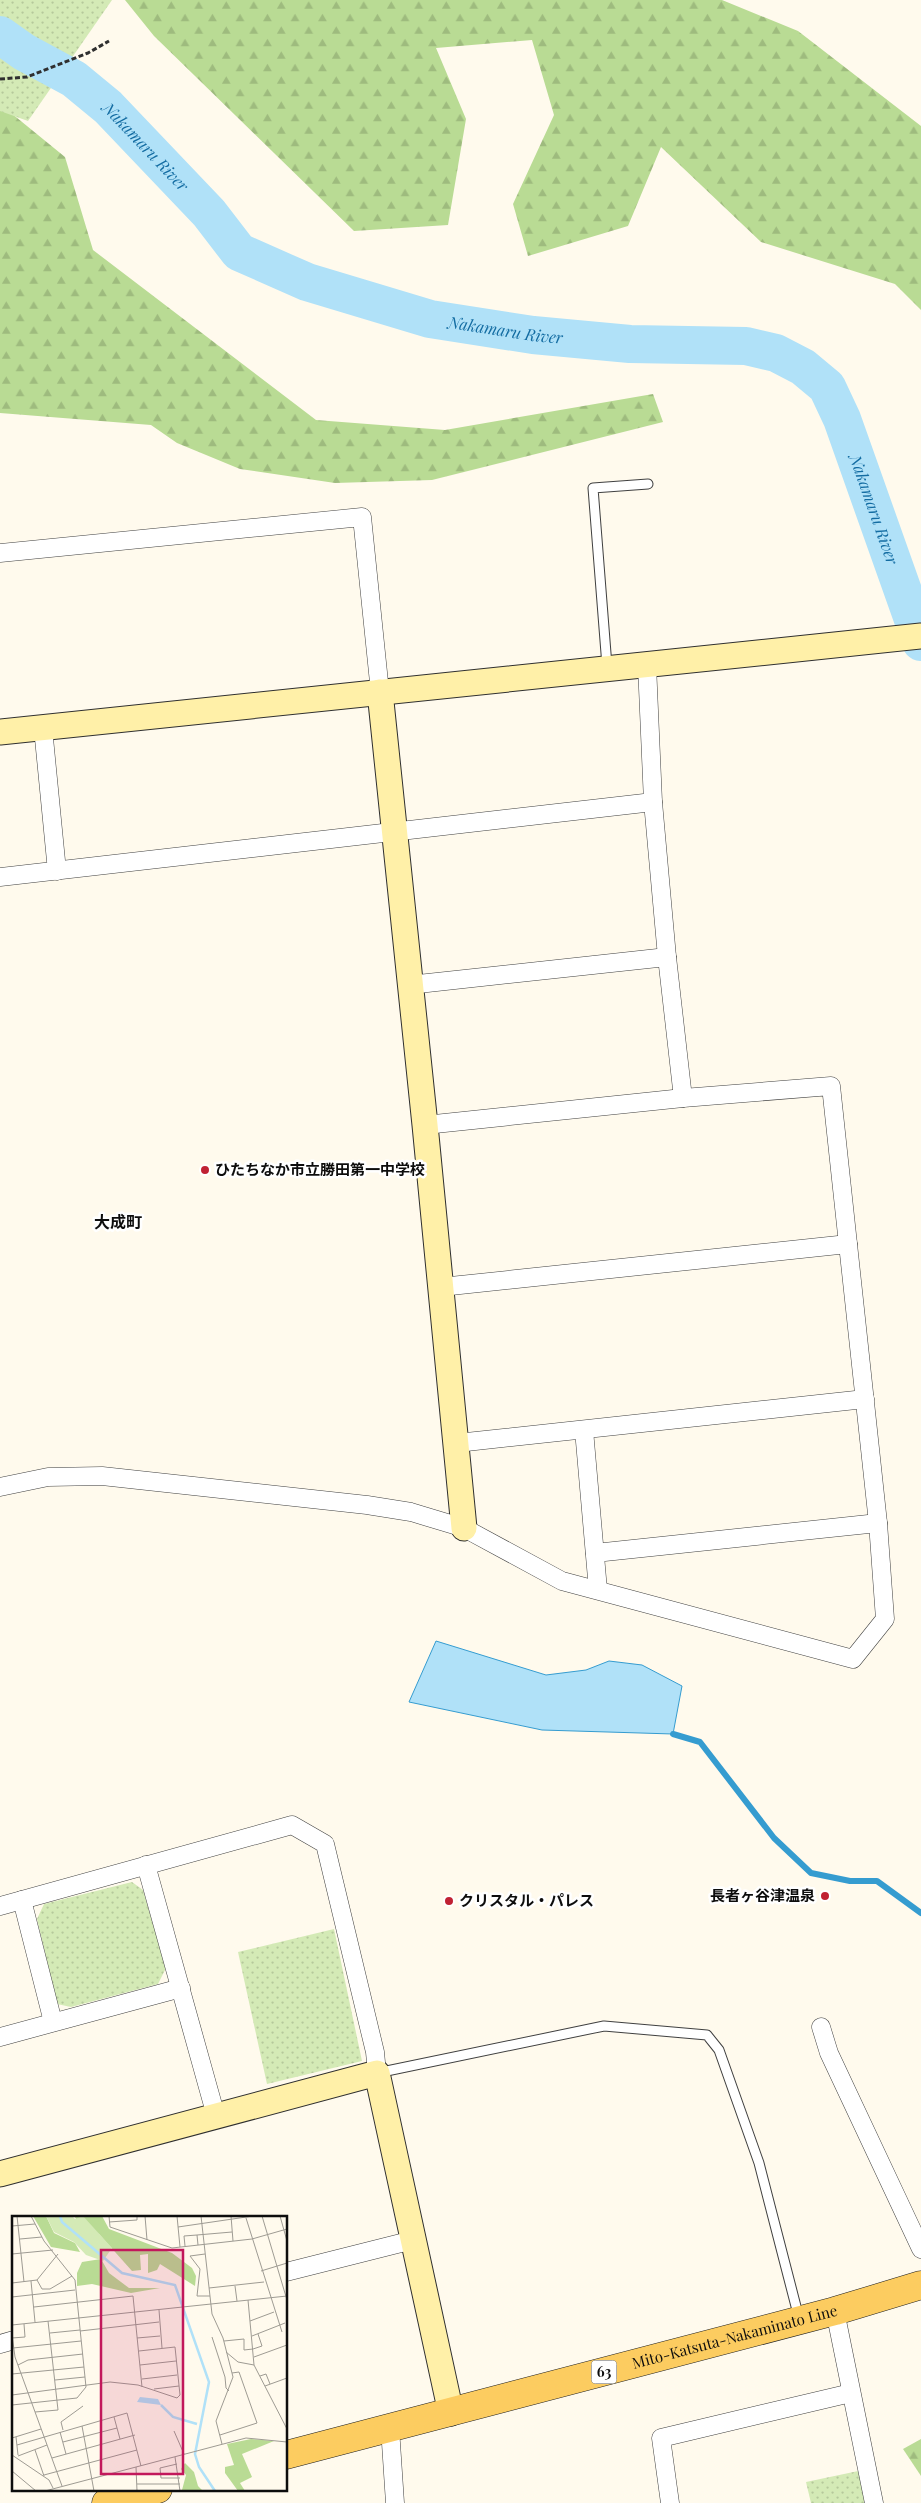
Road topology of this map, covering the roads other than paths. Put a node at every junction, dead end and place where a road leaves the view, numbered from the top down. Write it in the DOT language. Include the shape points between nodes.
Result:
graph roads {
  1 [pos="648,484"];
  2 [pos="0,553"];
  3 [pos="921,636"];
  4 [pos="647,665"];
  5 [pos="608,669"];
  6 [pos="380,692"];
  7 [pos="43,728"];
  8 [pos="0,732"];
  9 [pos="653,802"];
  10 [pos="395,831"];
  11 [pos="57,872"];
  12 [pos="0,877"];
  13 [pos="667,957"];
  14 [pos="409,984"];
  15 [pos="683,1098"];
  16 [pos="425,1125"];
  17 [pos="848,1244"];
  18 [pos="441,1286"];
  19 [pos="865,1399"];
  20 [pos="584,1430"];
  21 [pos="457,1443"];
  22 [pos="0,1487"];
  23 [pos="878,1523"];
  24 [pos="464,1528"];
  25 [pos="595,1553"];
  26 [pos="598,1590"];
  27 [pos="146,1865"];
  28 [pos="22,1900"];
  29 [pos="0,1906"];
  30 [pos="181,1988"];
  31 [pos="53,2022"];
  32 [pos="821,2027"];
  33 [pos="0,2037"];
  34 [pos="377,2073"];
  35 [pos="216,2116"];
  36 [pos="0,2174"];
  37 [pos="413,2240"];
  38 [pos="921,2249"];
  39 [pos="288,2271"];
  40 [pos="921,2285"];
  41 [pos="835,2311"];
  42 [pos="799,2319"];
  43 [pos="851,2393"];
  44 [pos="451,2413"];
  45 [pos="390,2428"];
  46 [pos="288,2454"];
  47 [pos="154,2490"];
  48 [pos="106,2503"];
  49 [pos="395,2503"];
  50 [pos="670,2503"];
  51 [pos="874,2503"];
  1 -- 5 [label="lane" via="593,488"];
  2 -- 6 [label="street" via="362,516"];
  3 -- 4 [label="street"];
  4 -- 5 [label="street"];
  4 -- 9 [label="street"];
  5 -- 6 [label="street"];
  6 -- 7 [label="street"];
  6 -- 10 [label="street"];
  7 -- 8 [label="street"];
  7 -- 11 [label="street"];
  9 -- 10 [label="street"];
  9 -- 13 [label="street"];
  10 -- 11 [label="street"];
  10 -- 14 [label="street"];
  11 -- 12 [label="street"];
  13 -- 14 [label="street"];
  13 -- 15 [label="street"];
  14 -- 16 [label="street"];
  15 -- 16 [label="street"];
  15 -- 17 [label="street" via="831,1086"];
  16 -- 18 [label="street"];
  17 -- 18 [label="street"];
  17 -- 19 [label="street"];
  18 -- 21 [label="street"];
  19 -- 20 [label="street"];
  19 -- 23 [label="street"];
  20 -- 21 [label="street"];
  20 -- 25 [label="street"];
  21 -- 24 [label="street"];
  22 -- 24 [label="street" via="48,1477 102,1476 367,1505 411,1512"];
  23 -- 25 [label="street"];
  23 -- 26 [label="street" via="885,1619 853,1659"];
  24 -- 26 [label="street" via="562,1581"];
  25 -- 26 [label="street"];
  27 -- 28 [label="street"];
  27 -- 30 [label="street"];
  27 -- 34 [label="street" via="292,1825 326,1844 375,2052"];
  28 -- 29 [label="street"];
  28 -- 31 [label="street"];
  30 -- 31 [label="street"];
  30 -- 35 [label="street"];
  31 -- 33 [label="street"];
  32 -- 38 [label="street" via="829,2054"];
  34 -- 35 [label="street"];
  34 -- 37 [label="street"];
  34 -- 42 [label="lane" via="604,2026 707,2035 719,2050 759,2164"];
  35 -- 36 [label="street"];
  37 -- 39 [label="street"];
  37 -- 44 [label="street"];
  40 -- 41 [label="main road, Mito-Katsuta-Nakaminato Line / 63"];
  41 -- 42 [label="main road, Mito-Katsuta-Nakaminato Line / 63"];
  41 -- 43 [label="street"];
  42 -- 44 [label="main road, Mito-Katsuta-Nakaminato Line / 63"];
  43 -- 50 [label="street" via="661,2438"];
  43 -- 51 [label="street"];
  44 -- 45 [label="main road, Mito-Katsuta-Nakaminato Line / 63"];
  45 -- 46 [label="main road, Mito-Katsuta-Nakaminato Line / 63"];
  45 -- 49 [label="street"];
  47 -- 48 [label="main road"];
}
